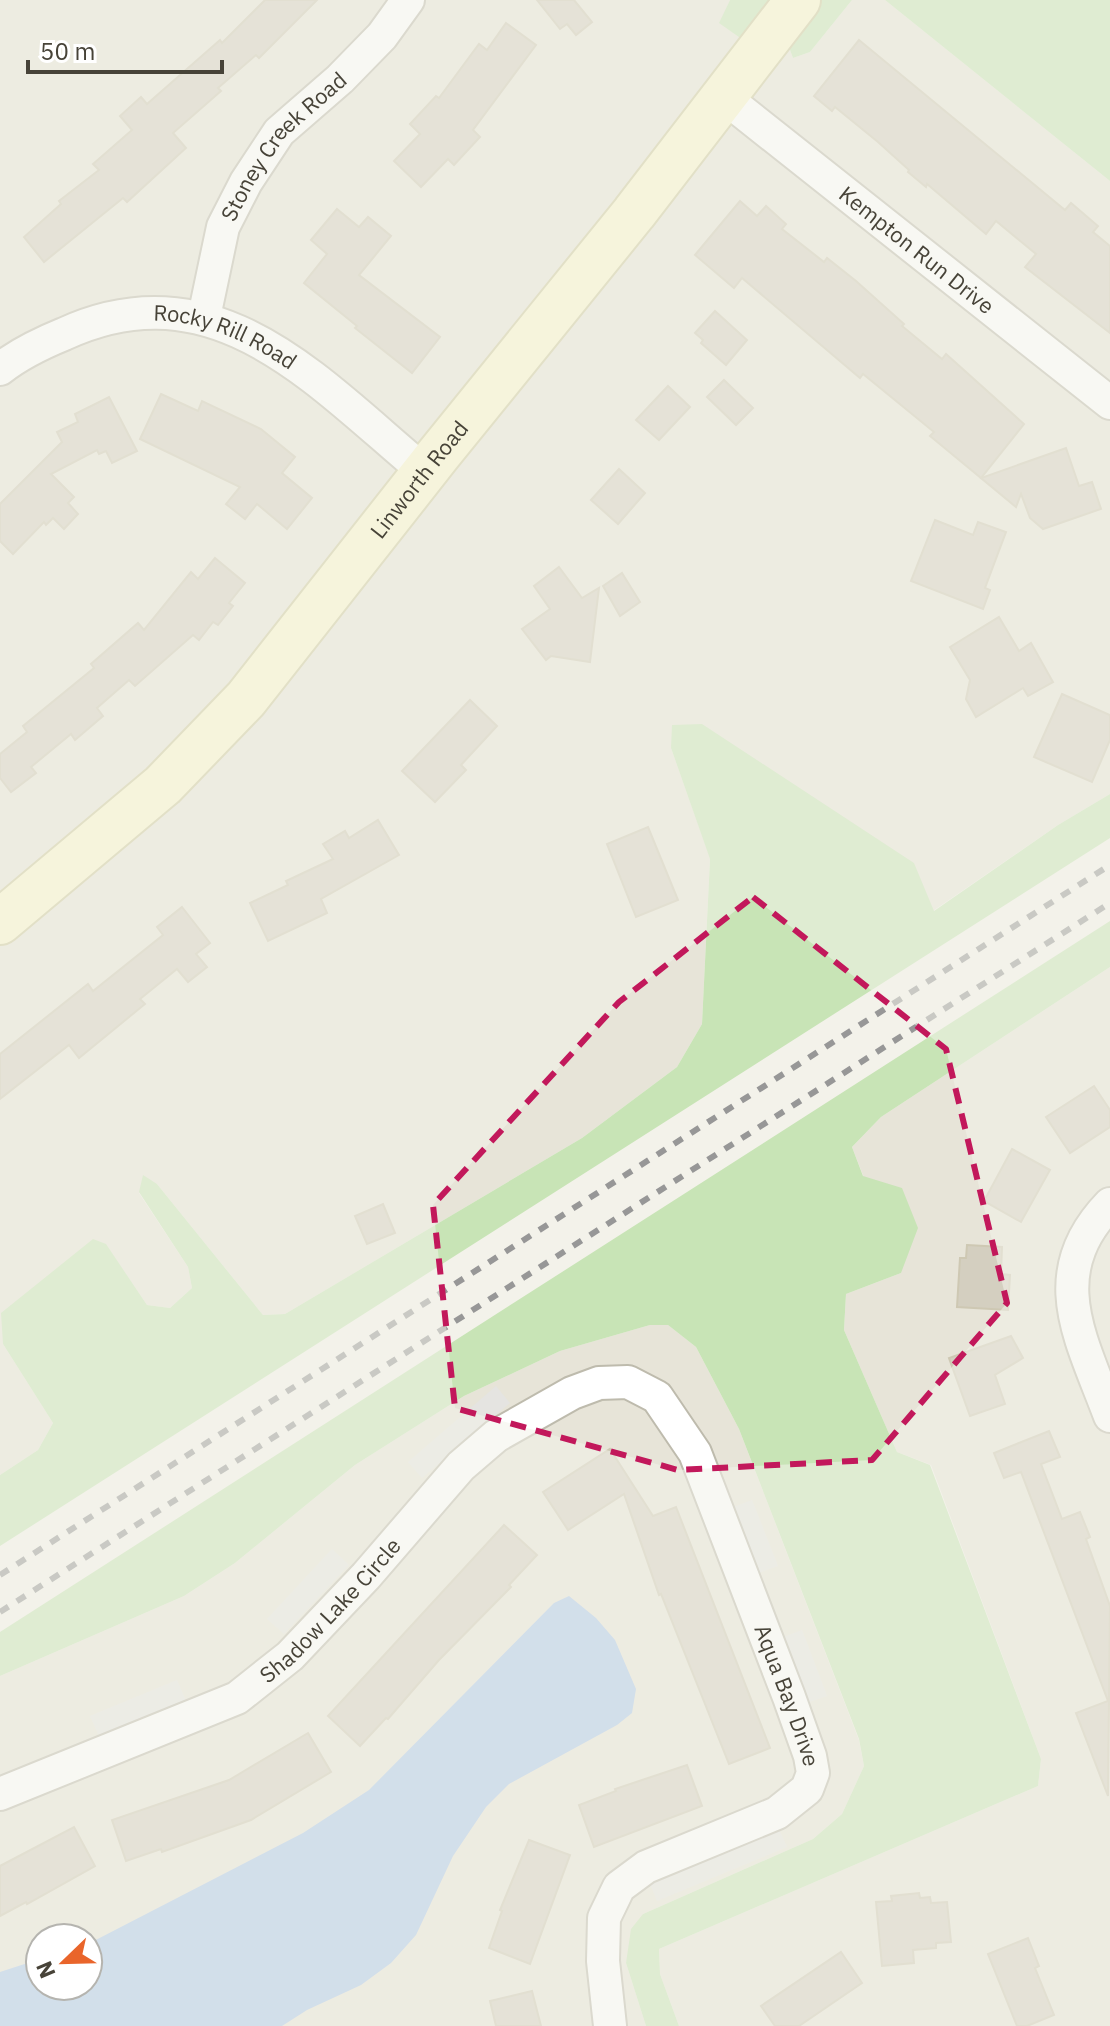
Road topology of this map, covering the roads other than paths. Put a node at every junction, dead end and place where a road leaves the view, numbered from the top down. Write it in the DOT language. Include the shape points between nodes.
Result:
graph roads {
  1 [pos="408,0"];
  2 [pos="798,0"];
  3 [pos="724,97"];
  4 [pos="204,317"];
  5 [pos="0,369"];
  6 [pos="1110,403"];
  7 [pos="424,471"];
  8 [pos="0,922"];
  9 [pos="1110,1204"];
  10 [pos="628,1382"];
  11 [pos="1110,1416"];
  12 [pos="0,1794"];
  13 [pos="610,2026"];
  1 -- 4 [label="street, Stoney Creek Road" via="340,79 279,132 246,182 223,227"];
  2 -- 3 [label="main road, Linworth Road"];
  3 -- 6 [label="street, Kempton Run Drive"];
  3 -- 7 [label="main road, Linworth Road"];
  4 -- 5 [label="street, Rocky Rill Road" via="121,313 84,324"];
  4 -- 7 [label="street, Rocky Rill Road" via="273,347"];
  7 -- 8 [label="main road, Linworth Road" via="246,699 163,785"];
  9 -- 11 [label="street" via="1074,1259 1071,1295 1078,1331"];
  10 -- 12 [label="street, Shadow Lake Circle" via="599,1383 572,1393 496,1436 461,1466 290,1656 237,1698"];
  10 -- 13 [label="street, Aqua Bay Drive" via="657,1397 695,1453 813,1773 807,1789 777,1813 646,1867 619,1887 604,1918"];
}
